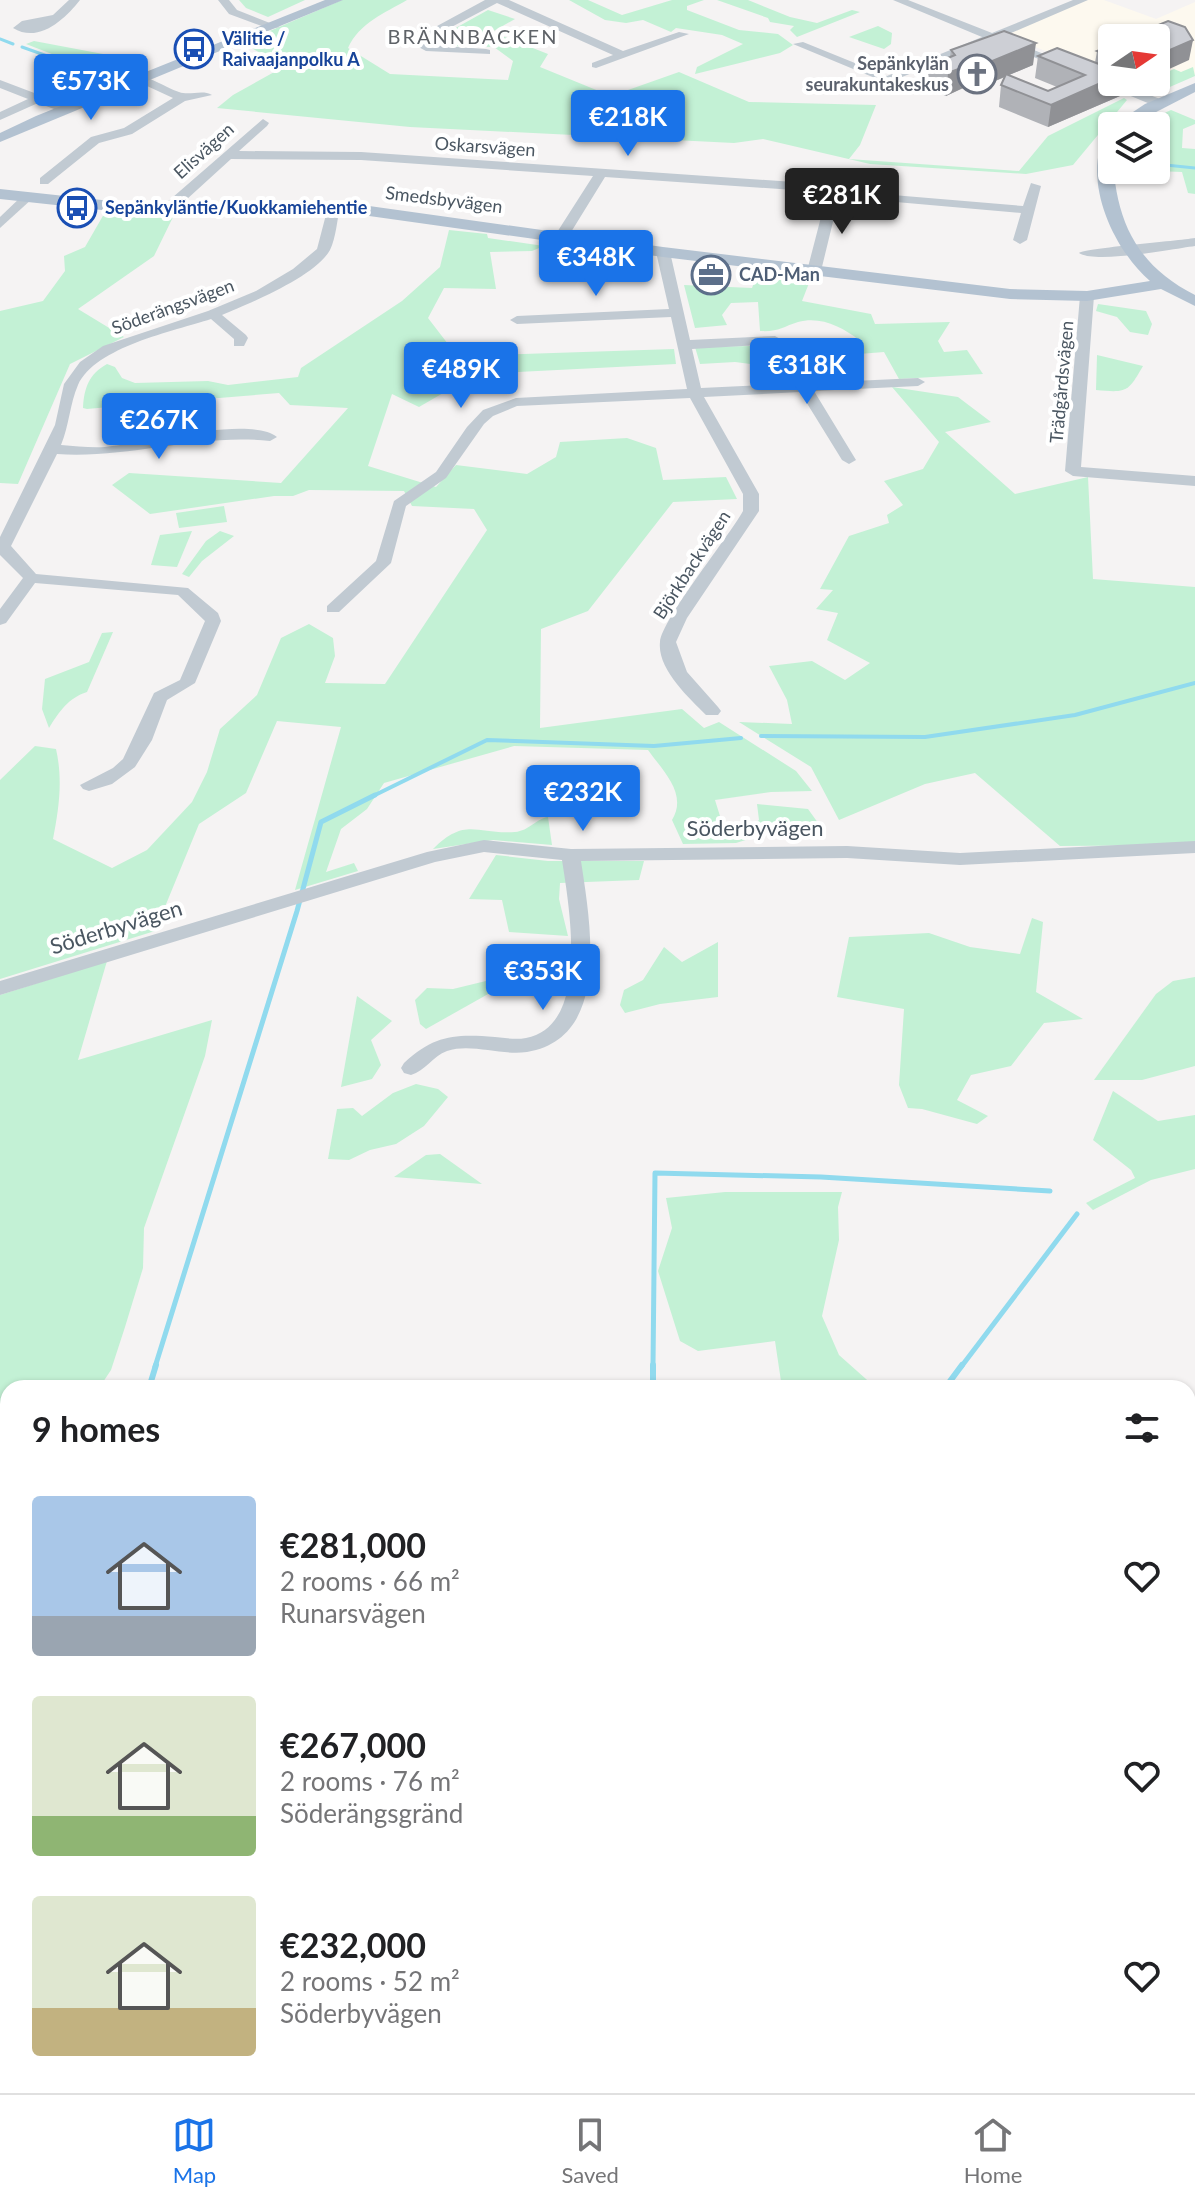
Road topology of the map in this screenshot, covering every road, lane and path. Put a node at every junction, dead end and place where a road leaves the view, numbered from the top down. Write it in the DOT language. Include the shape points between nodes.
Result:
graph roads {
  1 [pos="75,0"];
  2 [pos="223,0"];
  3 [pos="336,0"];
  4 [pos="493,0"];
  5 [pos="500,0"];
  6 [pos="898,0"];
  7 [pos="1083,0"];
  8 [pos="57,18"];
  9 [pos="274,27"];
  10 [pos="683,34"];
  11 [pos="993,37"];
  12 [pos="799,44"];
  13 [pos="486,52"];
  14 [pos="622,55"];
  15 [pos="596,65"];
  16 [pos="1072,68"];
  17 [pos="1086,74"];
  18 [pos="138,78"];
  19 [pos="0,84"];
  20 [pos="1195,87"];
  21 [pos="206,95"];
  22 [pos="182,98"];
  23 [pos="37,99"];
  24 [pos="1159,103"];
  25 [pos="62,108"];
  26 [pos="1143,112"];
  27 [pos="0,116"];
  28 [pos="263,123"];
  29 [pos="0,138"];
  30 [pos="226,155"];
  31 [pos="600,174"];
  32 [pos="44,181"];
  33 [pos="1107,184"];
  34 [pos="1035,186"];
  35 [pos="834,192"];
  36 [pos="0,194"];
  37 [pos="27,198"];
  38 [pos="170,207"];
  39 [pos="334,207"];
  40 [pos="1027,210"];
  41 [pos="0,224"];
  42 [pos="561,237"];
  43 [pos="1020,240"];
  44 [pos="1195,242"];
  45 [pos="1131,251"];
  46 [pos="663,252"];
  47 [pos="1086,253"];
  48 [pos="814,271"];
  49 [pos="1164,284"];
  50 [pos="1087,296"];
  51 [pos="1195,301"];
  52 [pos="676,313"];
  53 [pos="213,314"];
  54 [pos="517,320"];
  55 [pos="775,340"];
  56 [pos="239,343"];
  57 [pos="683,345"];
  58 [pos="918,382"];
  59 [pos="804,387"];
  60 [pos="695,393"];
  61 [pos="270,437"];
  62 [pos="52,449"];
  63 [pos="849,460"];
  64 [pos="1195,481"];
  65 [pos="31,578"];
  66 [pos="333,609"];
  67 [pos="0,620"];
  68 [pos="712,711"];
  69 [pos="89,785"];
  70 [pos="1195,847"];
  71 [pos="571,855"];
  72 [pos="0,988"];
  73 [pos="411,1068"];
  1 -- 8 [label="street"];
  2 -- 9 [label="street" via="233,12"];
  3 -- 9 [label="main road"];
  4 -- 13 [label="street" via="419,40 426,48"];
  5 -- 14 [label="street"];
  6 -- 11 [label="street"];
  7 -- 11 [label="street"];
  9 -- 18 [label="main road"];
  10 -- 14 [label="street"];
  11 -- 12 [label="street" via="887,80"];
  11 -- 16 [label="street"];
  14 -- 15 [label="street"];
  17 -- 24 [label="street"];
  18 -- 22 [label="street"];
  18 -- 25 [label="main road"];
  19 -- 23 [label="street"];
  20 -- 24 [label="main road"];
  21 -- 22 [label="street"];
  22 -- 32 [label="street" via="128,131 95,140"];
  23 -- 25 [label="street"];
  23 -- 27 [label="street"];
  24 -- 26 [label="main road"];
  25 -- 29 [label="main road"];
  28 -- 30 [label="street, Elisvägen"];
  30 -- 31 [label="street, Oskarsvägen" via="346,156"];
  30 -- 38 [label="street, Elisvägen"];
  31 -- 35 [label="street, Oskarsvägen"];
  31 -- 42 [label="street"];
  33 -- 45 [label="main road"];
  34 -- 40 [label="street"];
  35 -- 40 [label="street, Oskarsvägen"];
  35 -- 48 [label="street"];
  36 -- 37 [label="main road, Smedsbyvägen"];
  37 -- 38 [label="main road, Smedsbyvägen"];
  37 -- 41 [label="street"];
  38 -- 39 [label="main road, Smedsbyvägen"];
  39 -- 42 [label="main road, Smedsbyvägen"];
  39 -- 53 [label="street, Söderängsvägen" via="323,250 315,258 261,294"];
  40 -- 43 [label="street"];
  42 -- 46 [label="main road, Smedsbyvägen"];
  44 -- 45 [label="street"];
  45 -- 47 [label="street"];
  45 -- 49 [label="main road"];
  46 -- 48 [label="main road, Smedsbyvägen"];
  46 -- 52 [label="street, Björkbackvägen"];
  48 -- 50 [label="main road, Smedsbyvägen" via="964,290"];
  49 -- 50 [label="main road, Smedsbyvägen"];
  49 -- 51 [label="main road"];
  50 -- 64 [label="street, Trädgårdsvägen" via="1073,471"];
  52 -- 54 [label="street"];
  52 -- 57 [label="street, Björkbackvägen"];
  53 -- 56 [label="street" via="237,333"];
  53 -- 62 [label="street, Söderängsvägen" via="91,359 71,384"];
  55 -- 57 [label="street"];
  57 -- 60 [label="street, Björkbackvägen"];
  58 -- 59 [label="street"];
  59 -- 60 [label="street"];
  59 -- 63 [label="street"];
  60 -- 66 [label="street" via="516,402 489,409 438,478 399,504 383,563"];
  60 -- 68 [label="street, Björkbackvägen" via="751,494 751,511 668,642 689,690"];
  61 -- 62 [label="street" via="230,432 106,452"];
  62 -- 65 [label="street, Söderängsvägen" via="3,546"];
  65 -- 67 [label="street"];
  65 -- 69 [label="street" via="182,591 212,616 187,683 160,697 132,763"];
  70 -- 71 [label="street, Söderbyvägen" via="960,859 847,852"];
  71 -- 72 [label="street, Söderbyvägen" via="484,846 433,856"];
  71 -- 73 [label="street" via="582,952 580,984 553,1036 527,1045 440,1046"];
}
